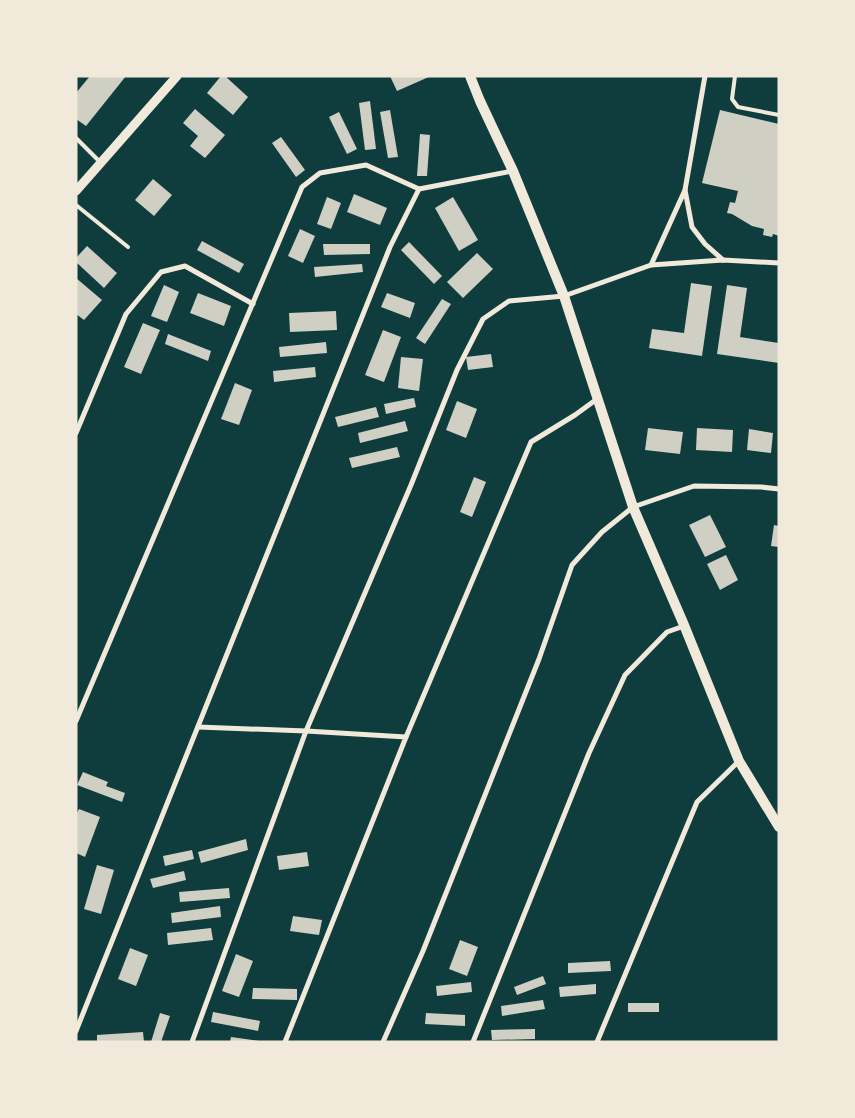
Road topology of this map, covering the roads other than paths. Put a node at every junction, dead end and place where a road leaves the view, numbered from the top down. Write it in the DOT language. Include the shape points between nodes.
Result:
graph roads {
  1 [pos="177,76"];
  2 [pos="470,76"];
  3 [pos="705,76"];
  4 [pos="735,76"];
  5 [pos="779,115"];
  6 [pos="76,138"];
  7 [pos="101,163"];
  8 [pos="512,171"];
  9 [pos="419,189"];
  10 [pos="685,190"];
  11 [pos="76,191"];
  12 [pos="76,205"];
  13 [pos="128,248"];
  14 [pos="723,260"];
  15 [pos="779,264"];
  16 [pos="651,265"];
  17 [pos="564,296"];
  18 [pos="254,304"];
  19 [pos="597,398"];
  20 [pos="76,433"];
  21 [pos="779,489"];
  22 [pos="633,507"];
  23 [pos="684,626"];
  24 [pos="76,721"];
  25 [pos="198,727"];
  26 [pos="306,731"];
  27 [pos="406,737"];
  28 [pos="738,761"];
  29 [pos="777,820"];
  30 [pos="76,1031"];
  31 [pos="192,1042"];
  32 [pos="285,1042"];
  33 [pos="383,1042"];
  34 [pos="472,1042"];
  35 [pos="596,1042"];
  1 -- 7 [label="street"];
  2 -- 8 [label="main road"];
  3 -- 10 [label="street"];
  4 -- 5 [label="lane" via="732,99 738,107"];
  6 -- 7 [label="lane"];
  7 -- 11 [label="street"];
  8 -- 9 [label="street"];
  8 -- 17 [label="main road"];
  9 -- 18 [label="street" via="366,165 320,173 302,187"];
  9 -- 25 [label="street" via="390,247"];
  10 -- 14 [label="street" via="692,227"];
  10 -- 16 [label="street"];
  12 -- 13 [label="lane"];
  14 -- 15 [label="street"];
  14 -- 16 [label="street"];
  16 -- 17 [label="street"];
  17 -- 19 [label="main road"];
  17 -- 26 [label="street" via="508,301 483,319 457,370"];
  18 -- 20 [label="street" via="185,266 161,272 126,314"];
  18 -- 24 [label="street"];
  19 -- 22 [label="main road"];
  19 -- 27 [label="street" via="531,442"];
  21 -- 22 [label="street" via="694,486"];
  22 -- 23 [label="main road"];
  22 -- 33 [label="street" via="602,532 572,565 539,659 423,951"];
  23 -- 28 [label="main road"];
  23 -- 34 [label="street" via="666,632 625,675 589,753"];
  25 -- 26 [label="street"];
  25 -- 30 [label="street"];
  26 -- 27 [label="street"];
  26 -- 31 [label="street"];
  27 -- 32 [label="street"];
  28 -- 29 [label="main road"];
  28 -- 35 [label="street" via="698,802"];
}
